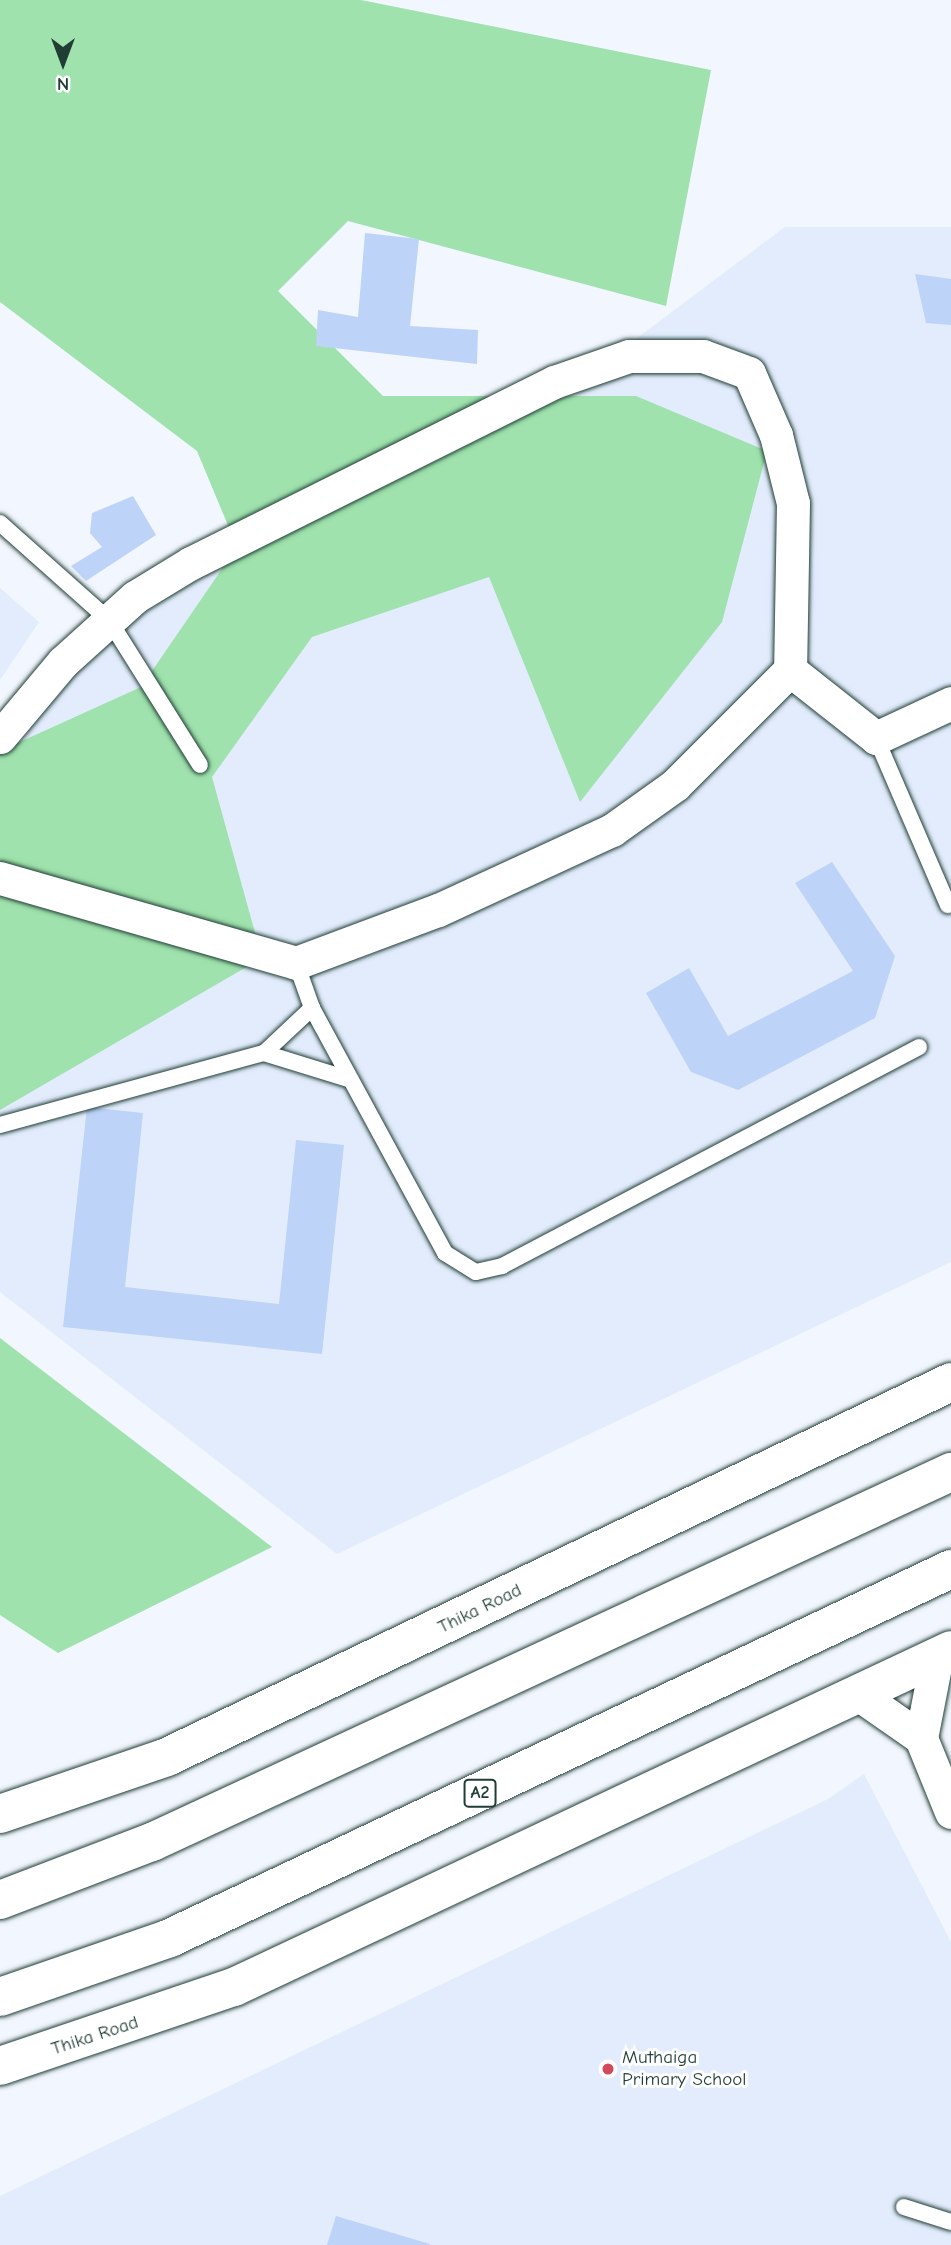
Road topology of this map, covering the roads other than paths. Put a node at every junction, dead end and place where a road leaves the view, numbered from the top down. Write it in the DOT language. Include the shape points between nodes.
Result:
graph roads {
  1 [pos="0,523"];
  2 [pos="108,620"];
  3 [pos="790,670"];
  4 [pos="951,703"];
  5 [pos="0,737"];
  6 [pos="876,738"];
  7 [pos="200,765"];
  8 [pos="0,877"];
  9 [pos="947,905"];
  10 [pos="296,963"];
  11 [pos="312,1008"];
  12 [pos="919,1047"];
  13 [pos="264,1053"];
  14 [pos="351,1080"];
  15 [pos="0,1125"];
  16 [pos="951,1381"];
  17 [pos="951,1472"];
  18 [pos="951,1569"];
  19 [pos="944,1653"];
  20 [pos="858,1694"];
  21 [pos="922,1738"];
  22 [pos="951,1812"];
  23 [pos="0,1814"];
  24 [pos="0,1900"];
  25 [pos="0,1997"];
  26 [pos="0,2066"];
  27 [pos="904,2207"];
  28 [pos="951,2222"];
  1 -- 2 [label="lane"];
  2 -- 3 [label="street" via="191,563 554,382 629,356 703,356 749,373 776,435 793,503"];
  2 -- 5 [label="street" via="63,662"];
  2 -- 7 [label="lane"];
  3 -- 6 [label="street"];
  3 -- 10 [label="street" via="674,785 612,830 426,916"];
  4 -- 6 [label="street"];
  6 -- 9 [label="lane"];
  8 -- 10 [label="street"];
  10 -- 11 [label="lane"];
  11 -- 13 [label="lane"];
  11 -- 14 [label="lane"];
  12 -- 14 [label="lane" via="502,1266 476,1272 445,1253"];
  13 -- 14 [label="lane"];
  13 -- 15 [label="lane"];
  16 -- 23 [label="main road, Thika Road" via="167,1756"];
  17 -- 24 [label="main road" via="152,1842"];
  18 -- 25 [label="main road, A2" via="170,1938"];
  19 -- 20 [label="main road, Thika Road"];
  19 -- 21 [label="street"];
  20 -- 21 [label="street"];
  20 -- 26 [label="main road, Thika Road" via="234,1987"];
  21 -- 22 [label="street"];
  27 -- 28 [label="lane"];
}
